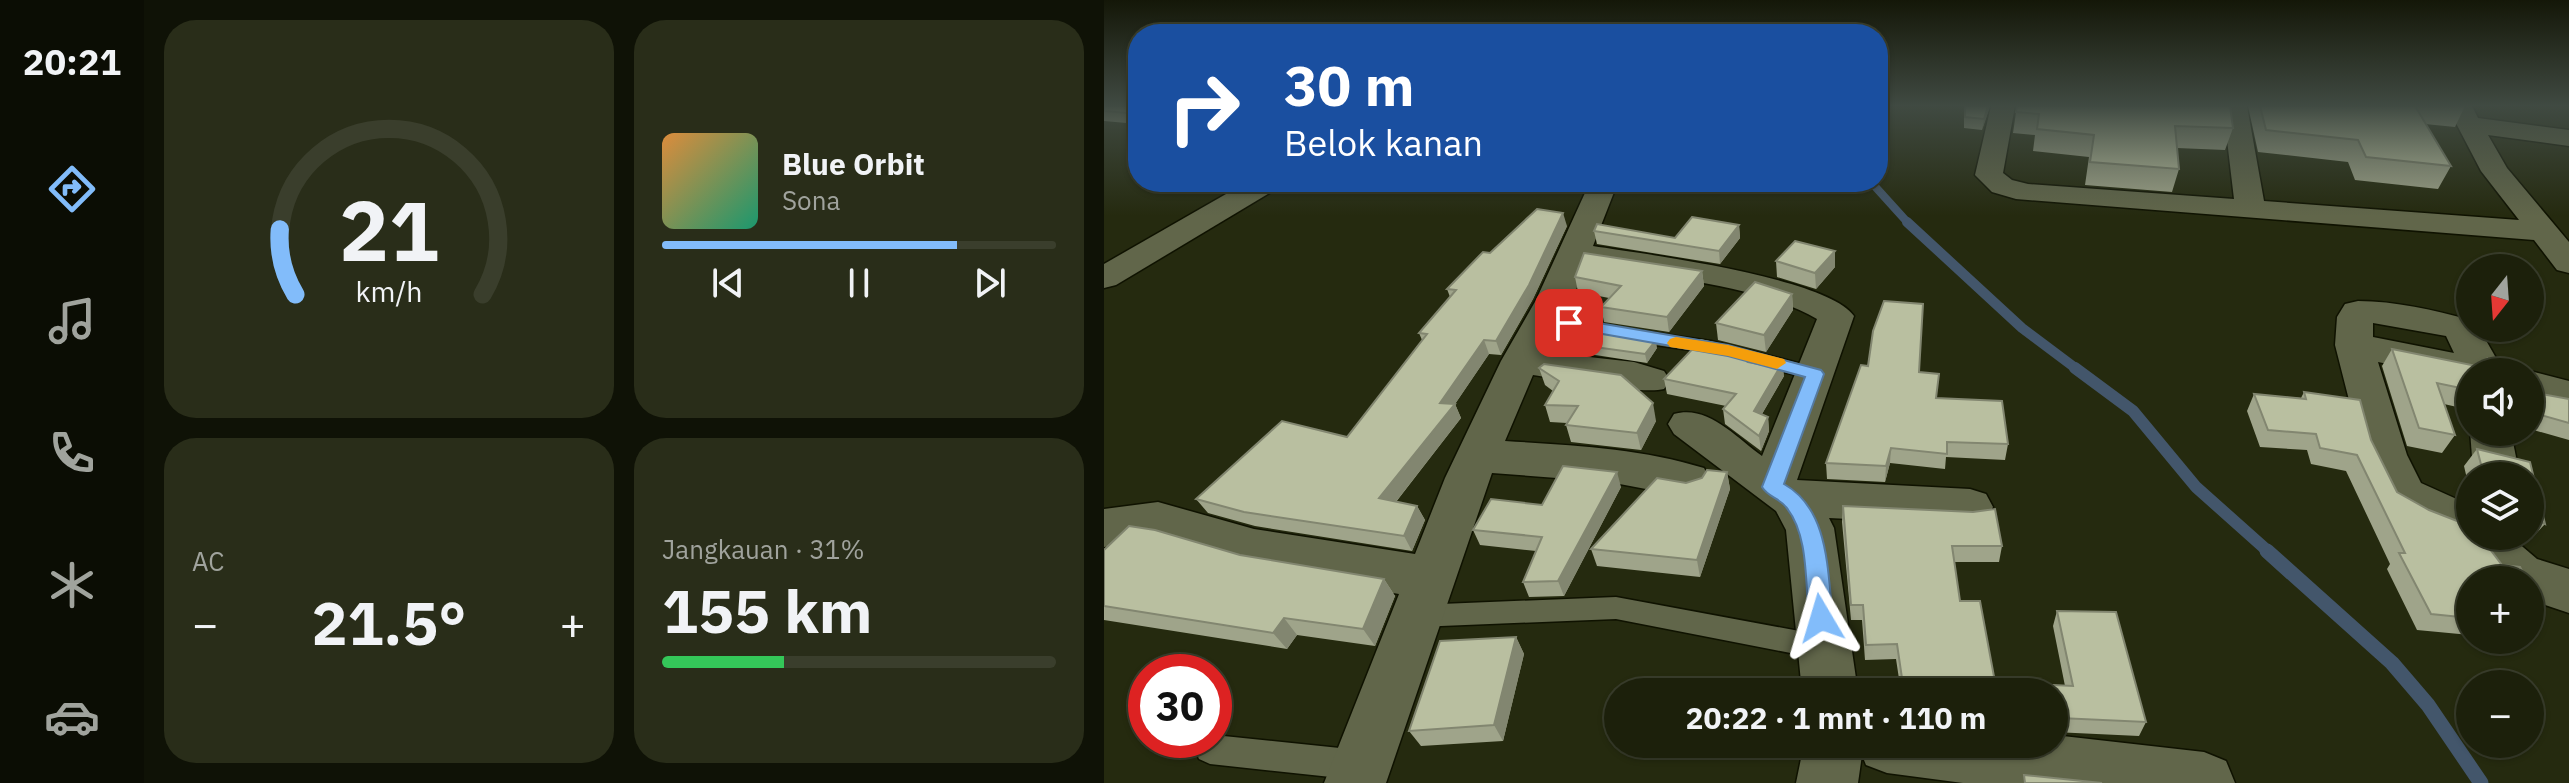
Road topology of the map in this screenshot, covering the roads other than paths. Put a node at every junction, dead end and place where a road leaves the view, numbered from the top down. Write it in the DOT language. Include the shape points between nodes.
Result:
graph roads {
  1 [pos="1993,143"];
  2 [pos="2240,143"];
  3 [pos="2479,143"];
  4 [pos="1251,192"];
  5 [pos="1600,192"];
  6 [pos="2250,210"];
  7 [pos="2544,231"];
  8 [pos="1573,252"];
  9 [pos="2569,263"];
  10 [pos="1104,278"];
  11 [pos="1544,318"];
  12 [pos="1520,361"];
  13 [pos="2456,366"];
  14 [pos="1815,374"];
  15 [pos="1650,380"];
  16 [pos="2544,388"];
  17 [pos="2569,395"];
  18 [pos="1689,424"];
  19 [pos="1477,456"];
  20 [pos="1688,480"];
  21 [pos="1782,493"];
  22 [pos="1970,507"];
  23 [pos="2456,519"];
  24 [pos="1104,528"];
  25 [pos="2493,550"];
  26 [pos="2569,591"];
  27 [pos="1424,596"];
  28 [pos="1825,647"];
  29 [pos="1828,678"];
  30 [pos="1232,753"];
  31 [pos="1831,758"];
  32 [pos="2001,758"];
  33 [pos="1359,774"];
  34 [pos="1827,783"];
  35 [pos="2204,783"];
  1 -- 6 [label="street" via="1989,175 2002,186 2026,193"];
  2 -- 6 [label="street"];
  3 -- 7 [label="street" via="2495,171"];
  4 -- 10 [label="street"];
  5 -- 8 [label="street"];
  6 -- 7 [label="street"];
  7 -- 9 [label="street"];
  8 -- 11 [label="street"];
  8 -- 14 [label="street" via="1703,275 1829,309 1836,316"];
  11 -- 12 [label="street"];
  11 -- 14 [label="lane" via="1722,349"];
  12 -- 15 [label="street"];
  12 -- 19 [label="street"];
  13 -- 23 [label="street" via="2354,345 2385,455 2404,495"];
  14 -- 21 [label="street"];
  16 -- 17 [label="street"];
  18 -- 21 [label="street"];
  19 -- 20 [label="street" via="1631,467"];
  19 -- 27 [label="street"];
  21 -- 22 [label="street"];
  21 -- 28 [label="street" via="1810,528"];
  24 -- 27 [label="street" via="1159,520"];
  25 -- 26 [label="street" via="2504,566 2525,578"];
  27 -- 28 [label="lane" via="1616,608"];
  27 -- 33 [label="street"];
  28 -- 29 [label="street"];
  30 -- 33 [label="lane"];
  31 -- 34 [label="street"];
  32 -- 35 [label="street"];
}
